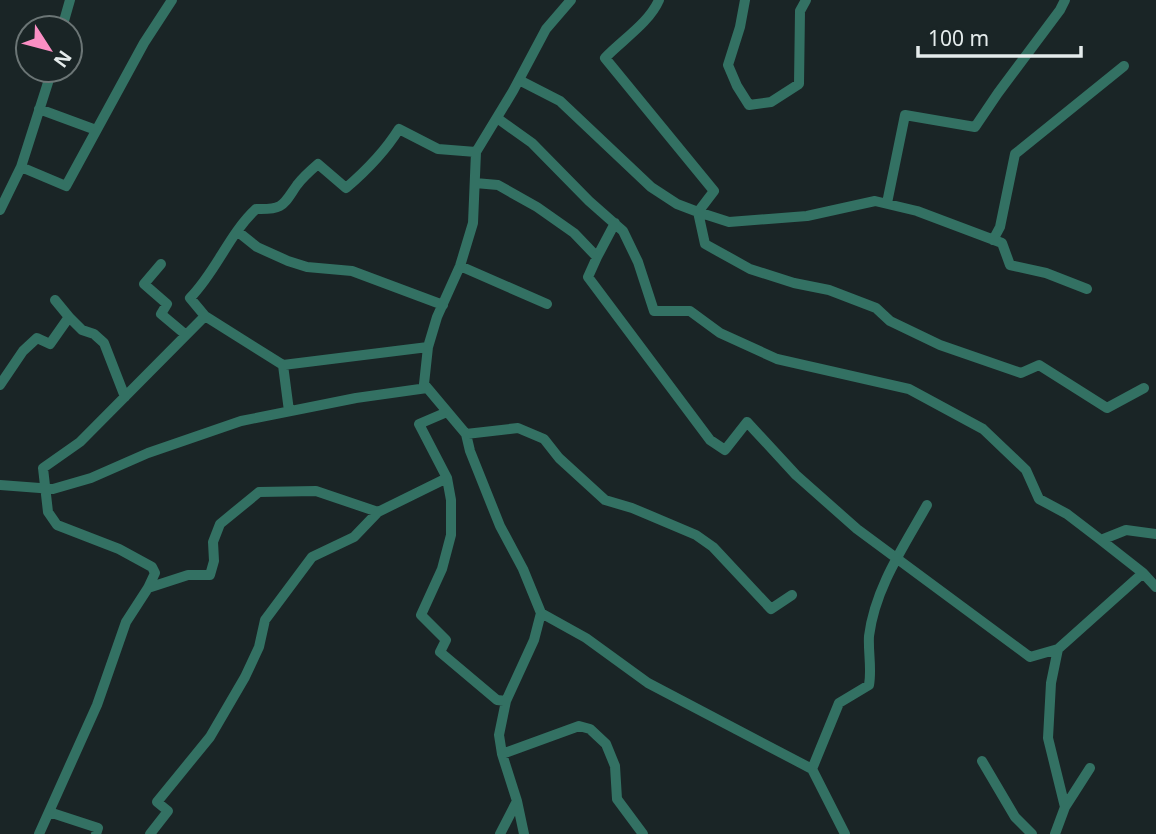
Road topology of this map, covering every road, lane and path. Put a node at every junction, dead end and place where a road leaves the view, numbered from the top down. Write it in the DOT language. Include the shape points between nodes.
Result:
graph roads {
  1 [pos="172,0"];
  2 [pos="571,0"];
  3 [pos="659,0"];
  4 [pos="745,0"];
  5 [pos="806,0"];
  6 [pos="1065,0"];
  7 [pos="1124,66"];
  8 [pos="519,80"];
  9 [pos="47,84"];
  10 [pos="39,109"];
  11 [pos="497,118"];
  12 [pos="96,130"];
  13 [pos="476,152"];
  14 [pos="21,167"];
  15 [pos="475,183"];
  16 [pos="887,203"];
  17 [pos="0,210"];
  18 [pos="698,212"];
  19 [pos="615,223"];
  20 [pos="237,231"];
  21 [pos="993,240"];
  22 [pos="597,257"];
  23 [pos="161,264"];
  24 [pos="460,266"];
  25 [pos="1087,289"];
  26 [pos="55,300"];
  27 [pos="547,304"];
  28 [pos="443,305"];
  29 [pos="205,316"];
  30 [pos="69,317"];
  31 [pos="186,335"];
  32 [pos="428,347"];
  33 [pos="283,365"];
  34 [pos="0,385"];
  35 [pos="427,388"];
  36 [pos="1144,388"];
  37 [pos="124,397"];
  38 [pos="289,411"];
  39 [pos="447,412"];
  40 [pos="466,434"];
  41 [pos="447,478"];
  42 [pos="0,485"];
  43 [pos="44,488"];
  44 [pos="927,505"];
  45 [pos="378,512"];
  46 [pos="1156,534"];
  47 [pos="1101,540"];
  48 [pos="897,559"];
  49 [pos="1143,573"];
  50 [pos="1156,587"];
  51 [pos="148,588"];
  52 [pos="792,595"];
  53 [pos="541,613"];
  54 [pos="1058,649"];
  55 [pos="506,701"];
  56 [pos="502,754"];
  57 [pos="982,761"];
  58 [pos="1090,768"];
  59 [pos="812,769"];
  60 [pos="517,801"];
  61 [pos="1065,807"];
  62 [pos="49,812"];
  63 [pos="101,832"];
  64 [pos="39,834"];
  65 [pos="150,834"];
  66 [pos="500,834"];
  67 [pos="524,834"];
  68 [pos="643,834"];
  69 [pos="845,834"];
  70 [pos="1032,834"];
  71 [pos="1055,834"];
  1 -- 12 [label="street"];
  2 -- 8 [label="street" via="546,29"];
  3 -- 18 [label="street" via="605,58 714,191"];
  4 -- 5 [label="street" via="728,65 749,105 772,102 799,84 800,11"];
  6 -- 16 [label="street" via="975,127 905,115"];
  7 -- 21 [label="street" via="1015,154 1000,227"];
  8 -- 11 [label="street"];
  8 -- 18 [label="street" via="560,101 652,187"];
  9 -- 10 [label="street"];
  10 -- 12 [label="street"];
  10 -- 14 [label="street"];
  11 -- 13 [label="street"];
  11 -- 19 [label="street" via="533,143"];
  12 -- 14 [label="street" via="66,186"];
  13 -- 15 [label="street"];
  13 -- 20 [label="street" via="438,149 399,129 374,163 346,188 318,164 298,183 288,202 256,209"];
  14 -- 17 [label="street"];
  15 -- 22 [label="street" via="498,185 537,207 574,233"];
  15 -- 24 [label="street" via="473,223"];
  16 -- 18 [label="street" via="729,222"];
  16 -- 21 [label="street"];
  18 -- 36 [label="street" via="705,244 750,269 876,308 890,321 940,345 1021,373 1039,365 1107,408"];
  19 -- 22 [label="street"];
  19 -- 47 [label="street" via="638,262 654,311 690,311 720,333 777,359 909,389 983,429 1026,470 1039,499"];
  20 -- 28 [label="street" via="257,247 288,261 352,271"];
  20 -- 29 [label="street" via="190,299"];
  21 -- 25 [label="street" via="1002,243 1010,265"];
  22 -- 48 [label="street" via="588,277 710,440 725,450 747,422 796,474"];
  23 -- 31 [label="street" via="144,284 166,304 161,314"];
  24 -- 27 [label="street"];
  24 -- 28 [label="street"];
  26 -- 30 [label="street"];
  28 -- 32 [label="street"];
  29 -- 31 [label="street"];
  29 -- 33 [label="street"];
  30 -- 34 [label="street" via="50,344 37,338"];
  30 -- 37 [label="street" via="104,344"];
  31 -- 37 [label="street"];
  32 -- 33 [label="street"];
  32 -- 35 [label="street"];
  33 -- 38 [label="street"];
  35 -- 38 [label="street"];
  35 -- 39 [label="street"];
  37 -- 43 [label="street" via="80,442 43,468"];
  38 -- 43 [label="street" via="241,421 91,478"];
  39 -- 40 [label="street"];
  39 -- 41 [label="street" via="419,424"];
  40 -- 52 [label="street" via="518,428 544,439 605,500 696,535 713,547 771,610"];
  40 -- 53 [label="street" via="500,526"];
  41 -- 45 [label="street"];
  41 -- 55 [label="street" via="451,535 442,569 421,615 446,640 440,652 497,701"];
  42 -- 43 [label="street"];
  43 -- 51 [label="street" via="48,512 57,525 120,549 152,567 155,573"];
  44 -- 48 [label="street"];
  45 -- 51 [label="street" via="316,491 258,492 220,524 210,575 188,575"];
  45 -- 65 [label="street" via="354,537 312,557 265,620 260,647 245,677 210,737 157,803 169,811"];
  46 -- 47 [label="street" via="1126,530"];
  47 -- 49 [label="street"];
  48 -- 54 [label="street" via="1030,657"];
  48 -- 59 [label="street" via="880,594 869,637 869,685 839,702"];
  49 -- 50 [label="street"];
  49 -- 54 [label="street"];
  51 -- 62 [label="street" via="126,622 97,705"];
  53 -- 55 [label="street"];
  53 -- 59 [label="street" via="586,638 648,683"];
  54 -- 61 [label="street" via="1048,738"];
  55 -- 56 [label="street" via="499,735"];
  56 -- 60 [label="street"];
  56 -- 68 [label="street" via="579,726 590,729 606,744 615,766 617,799"];
  57 -- 70 [label="street" via="1015,817"];
  58 -- 61 [label="street"];
  59 -- 69 [label="street"];
  60 -- 66 [label="street"];
  60 -- 67 [label="street"];
  61 -- 71 [label="street"];
  62 -- 63 [label="street"];
  62 -- 64 [label="street"];
}
